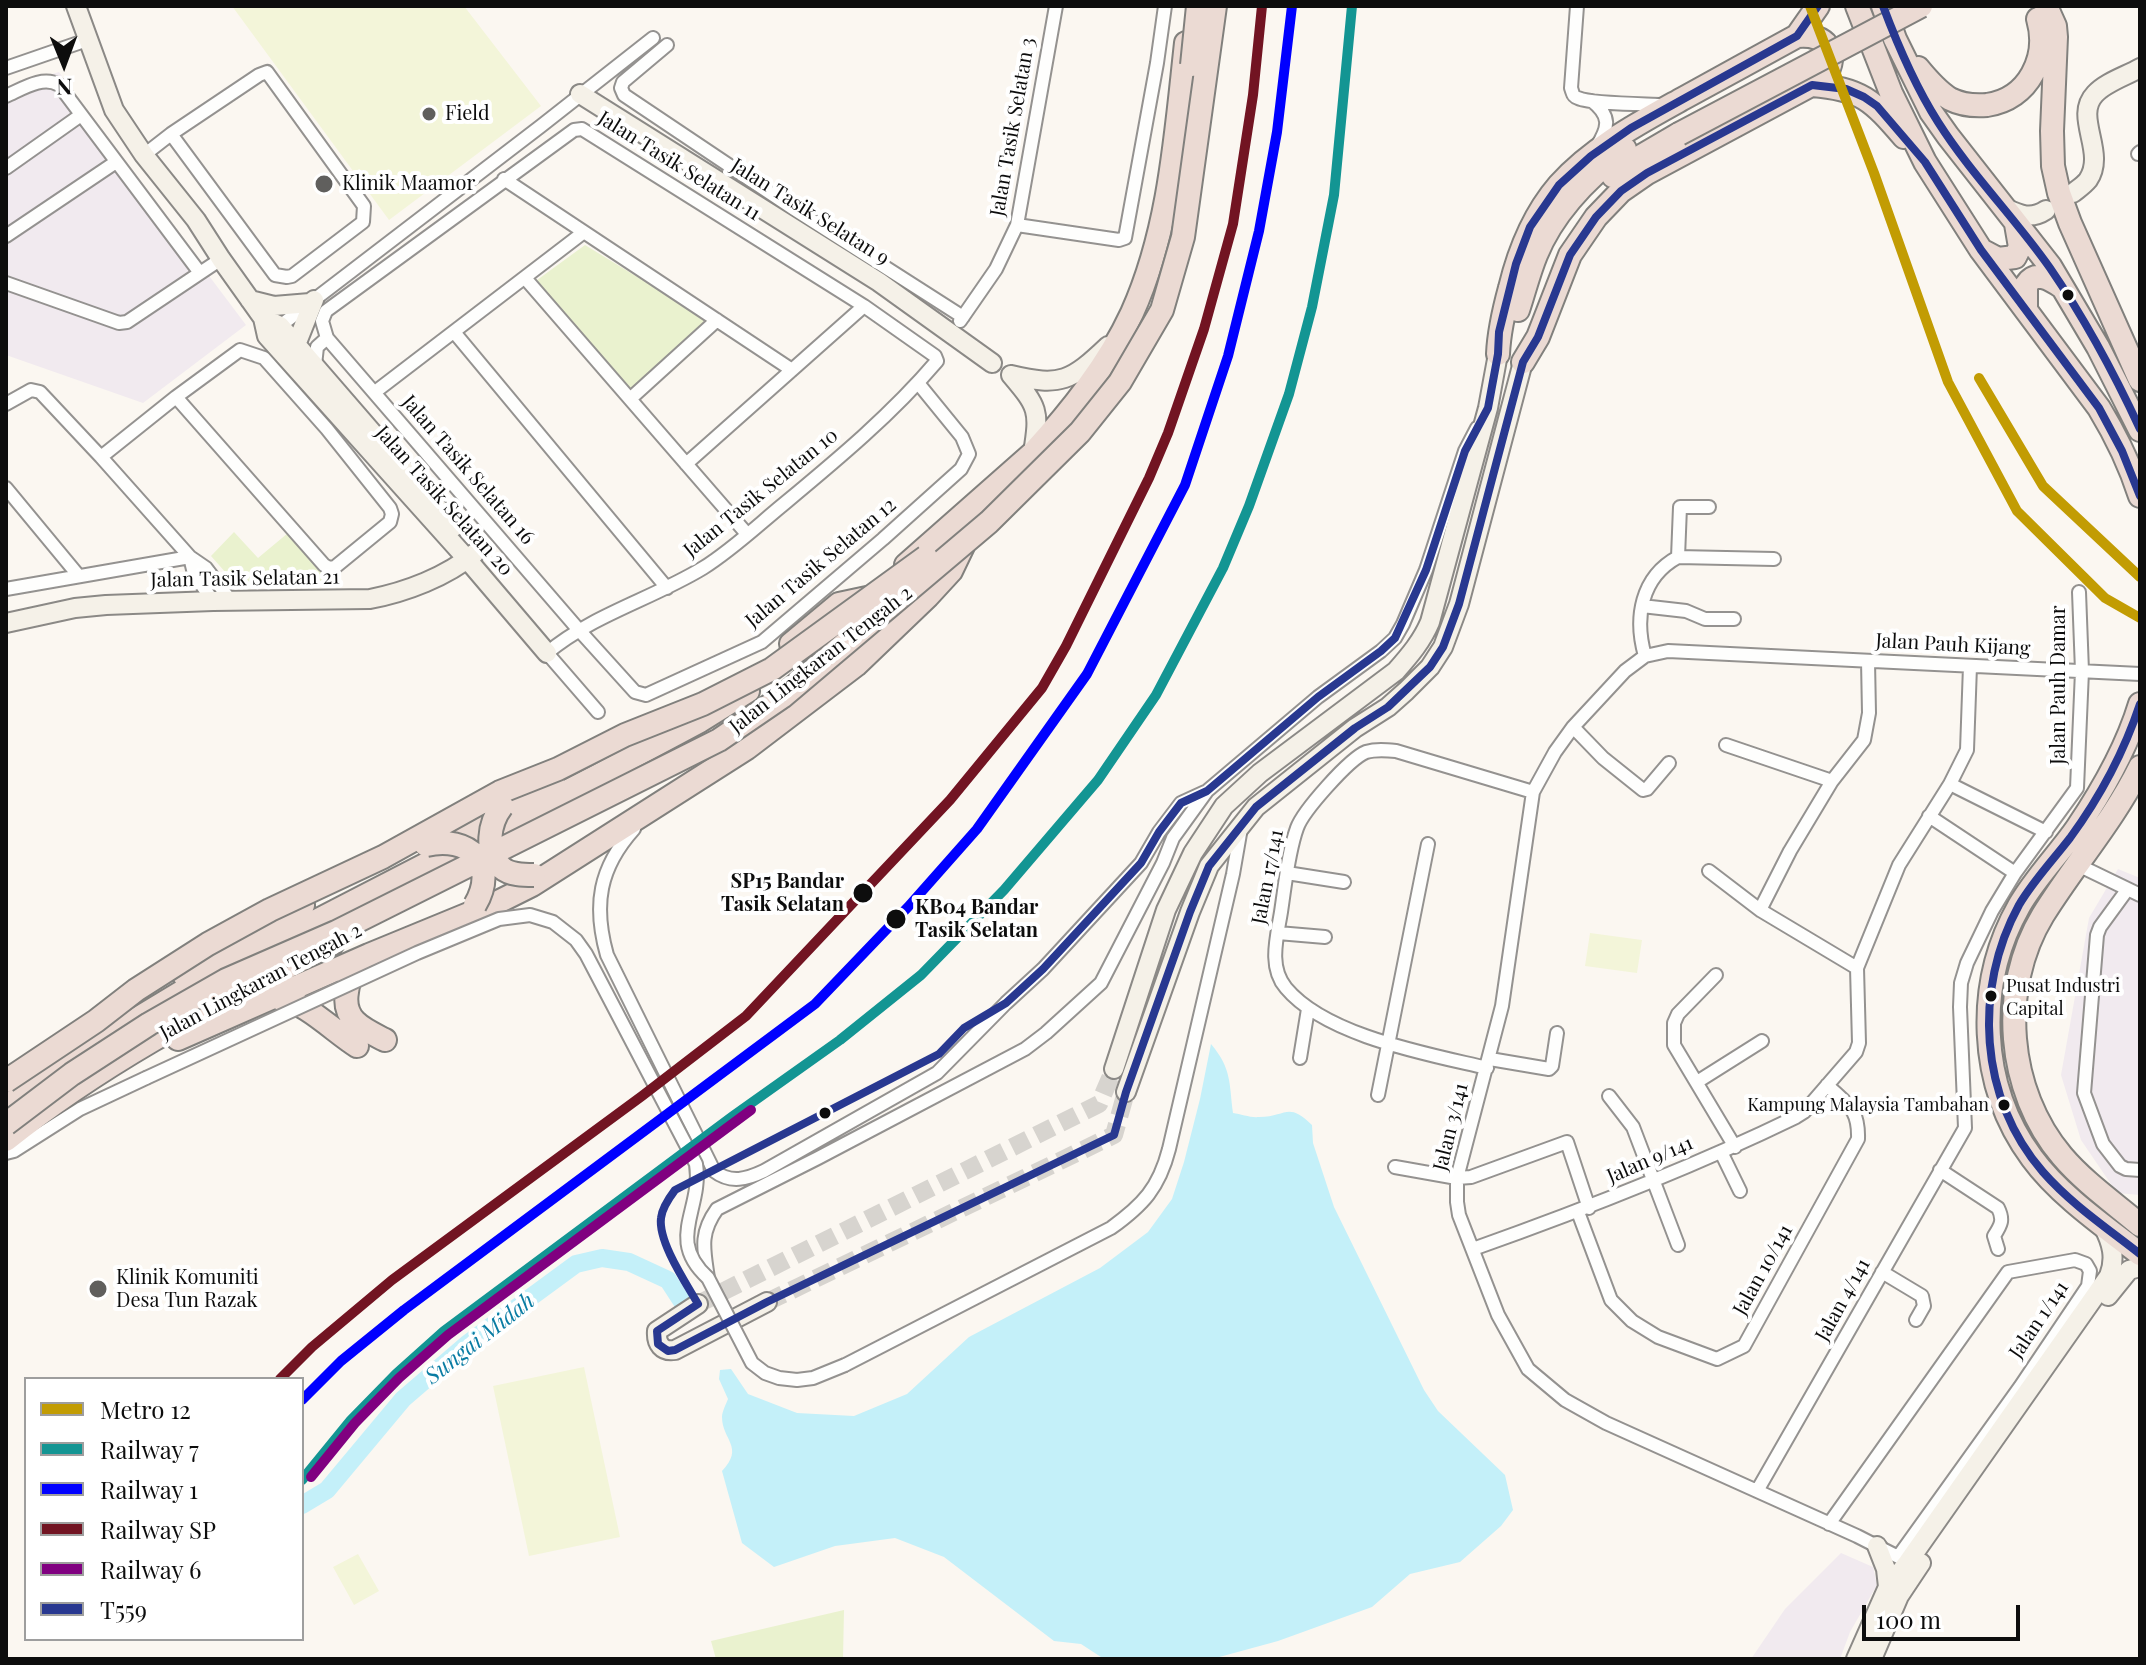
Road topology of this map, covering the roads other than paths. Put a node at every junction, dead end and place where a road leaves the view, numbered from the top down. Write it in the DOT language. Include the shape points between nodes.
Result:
graph roads {
  1 [pos="76,6"];
  2 [pos="1056,6"];
  3 [pos="1165,6"];
  4 [pos="1191,6"];
  5 [pos="1198,6"];
  6 [pos="1216,6"];
  7 [pos="1577,6"];
  8 [pos="1818,6"];
  9 [pos="1857,6"];
  10 [pos="1886,6"];
  11 [pos="1921,6"];
  12 [pos="2031,6"];
  13 [pos="2046,6"];
  14 [pos="1797,36"];
  15 [pos="653,38"];
  16 [pos="1895,39"];
  17 [pos="87,40"];
  18 [pos="667,45"];
  19 [pos="6,68"];
  20 [pos="2140,68"];
  21 [pos="1812,85"];
  22 [pos="580,94"];
  23 [pos="6,96"];
  24 [pos="1591,101"];
  25 [pos="81,115"];
  26 [pos="1674,120"];
  27 [pos="171,134"];
  28 [pos="144,155"];
  29 [pos="1591,156"];
  30 [pos="116,162"];
  31 [pos="1925,162"];
  32 [pos="6,168"];
  33 [pos="504,179"];
  34 [pos="2073,193"];
  35 [pos="2009,216"];
  36 [pos="1017,225"];
  37 [pos="584,232"];
  38 [pos="6,236"];
  39 [pos="2034,247"];
  40 [pos="1981,250"];
  41 [pos="221,259"];
  42 [pos="200,273"];
  43 [pos="525,278"];
  44 [pos="6,283"];
  45 [pos="2063,287"];
  46 [pos="250,300"];
  47 [pos="317,305"];
  48 [pos="864,306"];
  49 [pos="2026,309"];
  50 [pos="963,317"];
  51 [pos="717,320"];
  52 [pos="270,327"];
  53 [pos="454,332"];
  54 [pos="1121,333"];
  55 [pos="951,334"];
  56 [pos="327,338"];
  57 [pos="296,345"];
  58 [pos="1498,354"];
  59 [pos="937,358"];
  60 [pos="1523,362"];
  61 [pos="992,363"];
  62 [pos="315,365"];
  63 [pos="792,370"];
  64 [pos="1011,375"];
  65 [pos="2140,380"];
  66 [pos="918,383"];
  67 [pos="375,392"];
  68 [pos="176,397"];
  69 [pos="630,399"];
  70 [pos="6,404"];
  71 [pos="1488,408"];
  72 [pos="2140,430"];
  73 [pos="1033,453"];
  74 [pos="101,457"];
  75 [pos="686,464"];
  76 [pos="6,488"];
  77 [pos="2140,496"];
  78 [pos="1709,507"];
  79 [pos="747,534"];
  80 [pos="963,546"];
  81 [pos="471,556"];
  82 [pos="190,557"];
  83 [pos="1678,557"];
  84 [pos="1774,559"];
  85 [pos="78,575"];
  86 [pos="667,588"];
  87 [pos="6,589"];
  88 [pos="2079,592"];
  89 [pos="867,598"];
  90 [pos="222,601"];
  91 [pos="1642,606"];
  92 [pos="1734,619"];
  93 [pos="6,623"];
  94 [pos="578,629"];
  95 [pos="551,649"];
  96 [pos="1645,656"];
  97 [pos="1868,661"];
  98 [pos="1970,666"];
  99 [pos="2082,671"];
  100 [pos="2140,674"];
  101 [pos="2140,704"];
  102 [pos="598,712"];
  103 [pos="1573,727"];
  104 [pos="1726,745"];
  105 [pos="747,748"];
  106 [pos="1669,763"];
  107 [pos="2140,767"];
  108 [pos="1832,781"];
  109 [pos="1950,784"];
  110 [pos="1207,791"];
  111 [pos="1533,792"];
  112 [pos="502,806"];
  113 [pos="1929,816"];
  114 [pos="1243,821"];
  115 [pos="2046,832"];
  116 [pos="1428,844"];
  117 [pos="426,845"];
  118 [pos="2078,865"];
  119 [pos="1709,871"];
  120 [pos="1287,873"];
  121 [pos="2015,873"];
  122 [pos="542,874"];
  123 [pos="1344,882"];
  124 [pos="2127,890"];
  125 [pos="2140,895"];
  126 [pos="1760,910"];
  127 [pos="452,921"];
  128 [pos="1278,933"];
  129 [pos="1325,937"];
  130 [pos="369,955"];
  131 [pos="1857,968"];
  132 [pos="1716,975"];
  133 [pos="274,998"];
  134 [pos="1308,1009"];
  135 [pos="152,1010"];
  136 [pos="1557,1033"];
  137 [pos="385,1040"];
  138 [pos="1762,1041"];
  139 [pos="1388,1044"];
  140 [pos="357,1046"];
  141 [pos="1300,1058"];
  142 [pos="121,1059"];
  143 [pos="1488,1063"];
  144 [pos="1114,1069"];
  145 [pos="1697,1082"];
  146 [pos="1827,1085"];
  147 [pos="1126,1092"];
  148 [pos="1378,1095"];
  149 [pos="1609,1096"];
  150 [pos="8,1098"];
  151 [pos="6,1124"];
  152 [pos="1965,1128"];
  153 [pos="6,1140"];
  154 [pos="1735,1147"];
  155 [pos="1721,1152"];
  156 [pos="6,1153"];
  157 [pos="818,1158"];
  158 [pos="1395,1167"];
  159 [pos="1940,1170"];
  160 [pos="2140,1170"];
  161 [pos="764,1171"];
  162 [pos="1457,1178"];
  163 [pos="1655,1180"];
  164 [pos="1740,1191"];
  165 [pos="1584,1210"];
  166 [pos="2101,1222"];
  167 [pos="2140,1225"];
  168 [pos="1678,1245"];
  169 [pos="1473,1249"];
  170 [pos="1998,1249"];
  171 [pos="2140,1254"];
  172 [pos="2140,1267"];
  173 [pos="1882,1272"];
  174 [pos="708,1278"];
  175 [pos="718,1294"];
  176 [pos="767,1302"];
  177 [pos="698,1304"];
  178 [pos="1916,1320"];
  179 [pos="731,1322"];
  180 [pos="1757,1491"];
  181 [pos="1829,1524"];
  182 [pos="1877,1546"];
  183 [pos="1908,1562"];
  184 [pos="1888,1587"];
  185 [pos="1856,1659"];
  186 [pos="1872,1659"];
  1 -- 17 [label="street, Jalan Tasik Selatan 20"];
  2 -- 36 [label="street, Jalan Tasik Selatan 3"];
  3 -- 36 [label="street" via="1125,238"];
  4 -- 54 [label="highway, Jalan Lingkaran Tengah 2" via="1164,210 1141,291"];
  5 -- 150 [label="highway, bridge" via="1173,236 1150,308 1112,378 984,516 772,669 500,792 208,944 136,990"];
  6 -- 80 [label="highway, Jalan Lingkaran Tengah 2" via="1190,214 1169,293 1146,345 1066,457"];
  6 -- 151 [label="highway, bridge" via="1183,237 1162,310 1120,382 1080,432 989,522 782,697 719,740 336,932 226,980 149,1024"];
  7 -- 24 [label="street" via="1571,88 1577,98"];
  8 -- 14 [label="highway"];
  9 -- 31 [label="highway"];
  10 -- 16 [label="highway"];
  10 -- 26 [label="highway"];
  11 -- 26 [label="highway, bridge"];
  12 -- 16 [label="highway" via="2042,35 2036,68 2017,94 1997,103 1975,106 1952,100"];
  13 -- 65 [label="highway" via="2056,37 2052,143 2059,193"];
  14 -- 21 [label="highway" via="1820,38 1832,57 1824,78"];
  14 -- 26 [label="highway"];
  15 -- 22 [label="street"];
  16 -- 35 [label="highway" via="1931,112"];
  17 -- 19 [label="street"];
  17 -- 28 [label="street, Jalan Tasik Selatan 20" via="114,110"];
  18 -- 50 [label="street" via="623,82 624,95"];
  20 -- 34 [label="street" via="2090,100 2094,166"];
  21 -- 31 [label="highway" via="1864,97"];
  21 -- 60 [label="highway" via="1621,191 1570,255"];
  22 -- 47 [label="street"];
  22 -- 55 [label="street, Jalan Tasik Selatan 9" via="879,282"];
  23 -- 25 [label="street" via="52,81"];
  24 -- 26 [label="street"];
  24 -- 29 [label="street" via="1605,113 1607,125"];
  25 -- 30 [label="street"];
  25 -- 32 [label="street"];
  26 -- 29 [label="highway" via="1631,128"];
  26 -- 58 [label="highway" via="1611,160 1577,191 1536,254 1510,337"];
  26 -- 60 [label="highway" via="1583,204 1564,231 1525,335"];
  27 -- 27 [label="street" via="267,72 364,206 361,225 292,276 275,275"];
  27 -- 28 [label="street"];
  28 -- 41 [label="street, Jalan Tasik Selatan 20"];
  29 -- 58 [label="highway" via="1559,185 1530,227 1512,278"];
  30 -- 38 [label="street"];
  30 -- 42 [label="street"];
  31 -- 40 [label="highway"];
  33 -- 37 [label="street"];
  33 -- 47 [label="street, Jalan Tasik Selatan 11"];
  33 -- 48 [label="street, Jalan Tasik Selatan 11" via="574,130 587,131"];
  35 -- 39 [label="highway"];
  35 -- 39 [label="street" via="2042,213"];
  35 -- 40 [label="highway" via="2020,247 2015,257 1998,259"];
  36 -- 50 [label="street, Jalan Tasik Selatan 3" via="996,269"];
  37 -- 43 [label="street"];
  37 -- 51 [label="street"];
  39 -- 45 [label="highway"];
  40 -- 49 [label="highway"];
  41 -- 42 [label="street"];
  41 -- 46 [label="street, Jalan Tasik Selatan 20"];
  42 -- 44 [label="street" via="119,323"];
  43 -- 53 [label="street"];
  43 -- 69 [label="street"];
  45 -- 49 [label="highway" via="2033,278 2026,285"];
  45 -- 72 [label="highway"];
  46 -- 47 [label="street" via="274,306"];
  46 -- 52 [label="street, Jalan Tasik Selatan 20"];
  47 -- 52 [label="street"];
  47 -- 56 [label="street"];
  47 -- 57 [label="street"];
  48 -- 59 [label="street, Jalan Tasik Selatan 11"];
  48 -- 63 [label="street"];
  49 -- 77 [label="highway" via="2099,408"];
  50 -- 55 [label="street, Jalan Tasik Selatan 3"];
  51 -- 63 [label="street"];
  51 -- 69 [label="street"];
  52 -- 57 [label="street, Jalan Tasik Selatan 20"];
  52 -- 81 [label="street, Jalan Tasik Selatan 20"];
  53 -- 67 [label="street"];
  53 -- 86 [label="street"];
  54 -- 64 [label="street, Jalan Tasik Selatan 9" via="1074,375 1033,380"];
  54 -- 73 [label="highway, Jalan Lingkaran Tengah 2" via="1092,381"];
  55 -- 61 [label="street, Jalan Tasik Selatan 9"];
  56 -- 62 [label="street" via="317,347"];
  56 -- 67 [label="street, Jalan Tasik Selatan 16"];
  57 -- 62 [label="street, Jalan Tasik Selatan 20"];
  58 -- 71 [label="street"];
  59 -- 66 [label="street, Jalan Tasik Selatan 10"];
  60 -- 114 [label="street" via="1443,647 1406,691 1274,791"];
  61 -- 64 [label="street, Jalan Tasik Selatan 9"];
  62 -- 81 [label="street, Jalan Tasik Selatan 20"];
  63 -- 75 [label="street"];
  64 -- 73 [label="street, Jalan Tasik Selatan 9" via="1036,408"];
  66 -- 79 [label="street, Jalan Tasik Selatan 10"];
  66 -- 94 [label="street, Jalan Tasik Selatan 12" via="962,437 969,454 961,469 762,642 646,695 635,692"];
  67 -- 94 [label="street, Jalan Tasik Selatan 16"];
  68 -- 68 [label="street" via="240,350 261,355 390,508 390,522 329,568"];
  68 -- 74 [label="street"];
  69 -- 75 [label="street"];
  70 -- 74 [label="street" via="31,390 40,392"];
  71 -- 110 [label="street" via="1465,451 1426,570 1395,638"];
  71 -- 144 [label="street" via="1424,636 1388,678 1224,806 1193,853 1166,910"];
  73 -- 89 [label="highway, Jalan Lingkaran Tengah 2"];
  74 -- 82 [label="street"];
  75 -- 79 [label="street"];
  76 -- 85 [label="street"];
  78 -- 83 [label="street" via="1680,507"];
  79 -- 86 [label="street, Jalan Tasik Selatan 10" via="710,564"];
  80 -- 105 [label="highway" via="951,571 856,665"];
  80 -- 142 [label="highway, Jalan Lingkaran Tengah 2" via="742,727"];
  81 -- 90 [label="street, Jalan Tasik Selatan 21" via="419,585 370,599"];
  81 -- 95 [label="street, Jalan Tasik Selatan 20"];
  82 -- 85 [label="street"];
  82 -- 90 [label="street" via="194,574"];
  83 -- 84 [label="street"];
  83 -- 91 [label="street" via="1659,570"];
  85 -- 87 [label="street"];
  86 -- 94 [label="street, Jalan Tasik Selatan 10"];
  88 -- 99 [label="street, Jalan Pauh Damar"];
  89 -- 112 [label="highway" via="839,604 746,676"];
  89 -- 135 [label="highway, Jalan Lingkaran Tengah 2" via="755,686 700,721"];
  90 -- 93 [label="street, Jalan Tasik Selatan 21" via="75,608"];
  91 -- 92 [label="street" via="1705,619"];
  91 -- 96 [label="street" via="1639,626"];
  94 -- 95 [label="street, Jalan Tasik Selatan 10"];
  95 -- 102 [label="street, Jalan Tasik Selatan 20"];
  96 -- 97 [label="street, Jalan Pauh Kijang" via="1668,651"];
  96 -- 103 [label="street, Jalan 3/141"];
  97 -- 98 [label="street, Jalan Pauh Kijang"];
  97 -- 108 [label="street" via="1864,740"];
  98 -- 99 [label="street, Jalan Pauh Kijang"];
  98 -- 109 [label="street" via="1967,750"];
  99 -- 100 [label="street, Jalan Pauh Kijang"];
  99 -- 115 [label="street, Jalan Pauh Damar" via="2077,788"];
  101 -- 166 [label="highway" via="2108,776 2020,904 1996,964 1988,1009 1992,1069 2015,1129 2046,1174"];
  103 -- 106 [label="street" via="1643,790"];
  103 -- 111 [label="street, Jalan 3/141"];
  104 -- 108 [label="street"];
  105 -- 122 [label="highway"];
  105 -- 161 [label="street" via="621,843 601,890 600,920 607,955 714,1171 734,1179"];
  107 -- 118 [label="highway"];
  108 -- 126 [label="street"];
  109 -- 113 [label="street"];
  109 -- 115 [label="street"];
  110 -- 157 [label="street" via="1173,838 1101,983 1025,1049"];
  110 -- 161 [label="street" via="1181,803 1141,863 937,1073"];
  111 -- 120 [label="street, Jalan 17/141" via="1404,753 1367,752 1303,816"];
  111 -- 143 [label="street, Jalan 3/141" via="1502,1006"];
  112 -- 117 [label="highway, bridge"];
  112 -- 122 [label="highway, bridge" via="491,831 493,855 503,869"];
  113 -- 121 [label="street"];
  113 -- 131 [label="street" via="1899,865"];
  114 -- 147 [label="street" via="1204,877"];
  114 -- 174 [label="street, bridge" via="1165,1165 1135,1211 1111,1228 813,1378 779,1378 752,1363"];
  115 -- 121 [label="street, Jalan Pauh Damar"];
  116 -- 139 [label="street"];
  117 -- 127 [label="highway, bridge" via="462,845 480,863 483,892 475,905"];
  117 -- 135 [label="highway" via="242,938 175,980"];
  118 -- 124 [label="street"];
  118 -- 167 [label="highway" via="2042,918 2024,959 2015,1008 2018,1064 2037,1119 2056,1148"];
  119 -- 126 [label="street"];
  120 -- 123 [label="street"];
  120 -- 128 [label="street, Jalan 17/141"];
  121 -- 152 [label="street, Jalan Pauh Damar" via="1961,983"];
  122 -- 127 [label="highway" via="532,885"];
  124 -- 125 [label="street"];
  124 -- 160 [label="street" via="2097,935 2083,1087 2103,1144 2120,1166"];
  126 -- 131 [label="street"];
  127 -- 130 [label="highway"];
  128 -- 129 [label="street"];
  128 -- 134 [label="street, Jalan 17/141" via="1278,978"];
  130 -- 133 [label="highway"];
  130 -- 137 [label="highway" via="352,974 346,1010 360,1026"];
  131 -- 146 [label="street, Jalan 9/141" via="1859,1043"];
  132 -- 145 [label="street" via="1674,1023 1674,1045"];
  133 -- 140 [label="highway" via="300,1004"];
  133 -- 142 [label="highway"];
  134 -- 139 [label="street, Jalan 17/141"];
  134 -- 141 [label="street"];
  135 -- 150 [label="highway, Jalan Lingkaran Tengah 2"];
  136 -- 143 [label="street, Jalan 17/141" via="1549,1069"];
  138 -- 145 [label="street"];
  139 -- 143 [label="street, Jalan 17/141"];
  139 -- 148 [label="street"];
  142 -- 153 [label="highway, Jalan Lingkaran Tengah 2"];
  143 -- 162 [label="street, Jalan 3/141"];
  145 -- 154 [label="street"];
  146 -- 154 [label="street, Jalan 9/141" via="1804,1112"];
  146 -- 165 [label="street, Jalan 10/141" via="1855,1112 1858,1139 1744,1346 1717,1359 1632,1321 1611,1300"];
  149 -- 163 [label="street" via="1633,1127"];
  152 -- 159 [label="street, Jalan 4/141"];
  154 -- 155 [label="street, Jalan 9/141"];
  155 -- 163 [label="street, Jalan 9/141"];
  155 -- 164 [label="street"];
  156 -- 174 [label="street, bridge" via="80,1109 417,953 499,919 541,917 565,929 586,954 696,1164 688,1251"];
  157 -- 161 [label="street"];
  157 -- 174 [label="street" via="717,1209 703,1240"];
  158 -- 162 [label="street"];
  159 -- 170 [label="street" via="1998,1208"];
  159 -- 173 [label="street, Jalan 4/141"];
  162 -- 165 [label="street, Jalan 10/141" via="1567,1142"];
  162 -- 169 [label="street, Jalan 3/141" via="1459,1215"];
  163 -- 165 [label="street, Jalan 9/141"];
  163 -- 168 [label="street"];
  165 -- 169 [label="street, Jalan 9/141"];
  166 -- 171 [label="highway"];
  166 -- 183 [label="street, Jalan 1/141" via="2113,1257 2109,1276"];
  169 -- 180 [label="street, Jalan 3/141" via="1498,1315 1528,1369 1565,1400 1606,1423"];
  172 -- 183 [label="street, Jalan 1/141" via="2121,1278"];
  173 -- 178 [label="street" via="1922,1296 1924,1306"];
  173 -- 180 [label="street, Jalan 4/141"];
  175 -- 179 [label="street"];
  176 -- 179 [label="street"];
  177 -- 179 [label="street" via="657,1331 662,1349 675,1350"];
  180 -- 181 [label="street, Jalan 3/141"];
  181 -- 182 [label="street, Jalan 3/141"];
  181 -- 183 [label="street, Jalan 1/141" via="2008,1272 2075,1260 2086,1264 2088,1286"];
  182 -- 183 [label="street, Jalan 3/141"];
  182 -- 184 [label="street"];
  183 -- 184 [label="street"];
  183 -- 186 [label="street"];
  184 -- 185 [label="street"];
}
